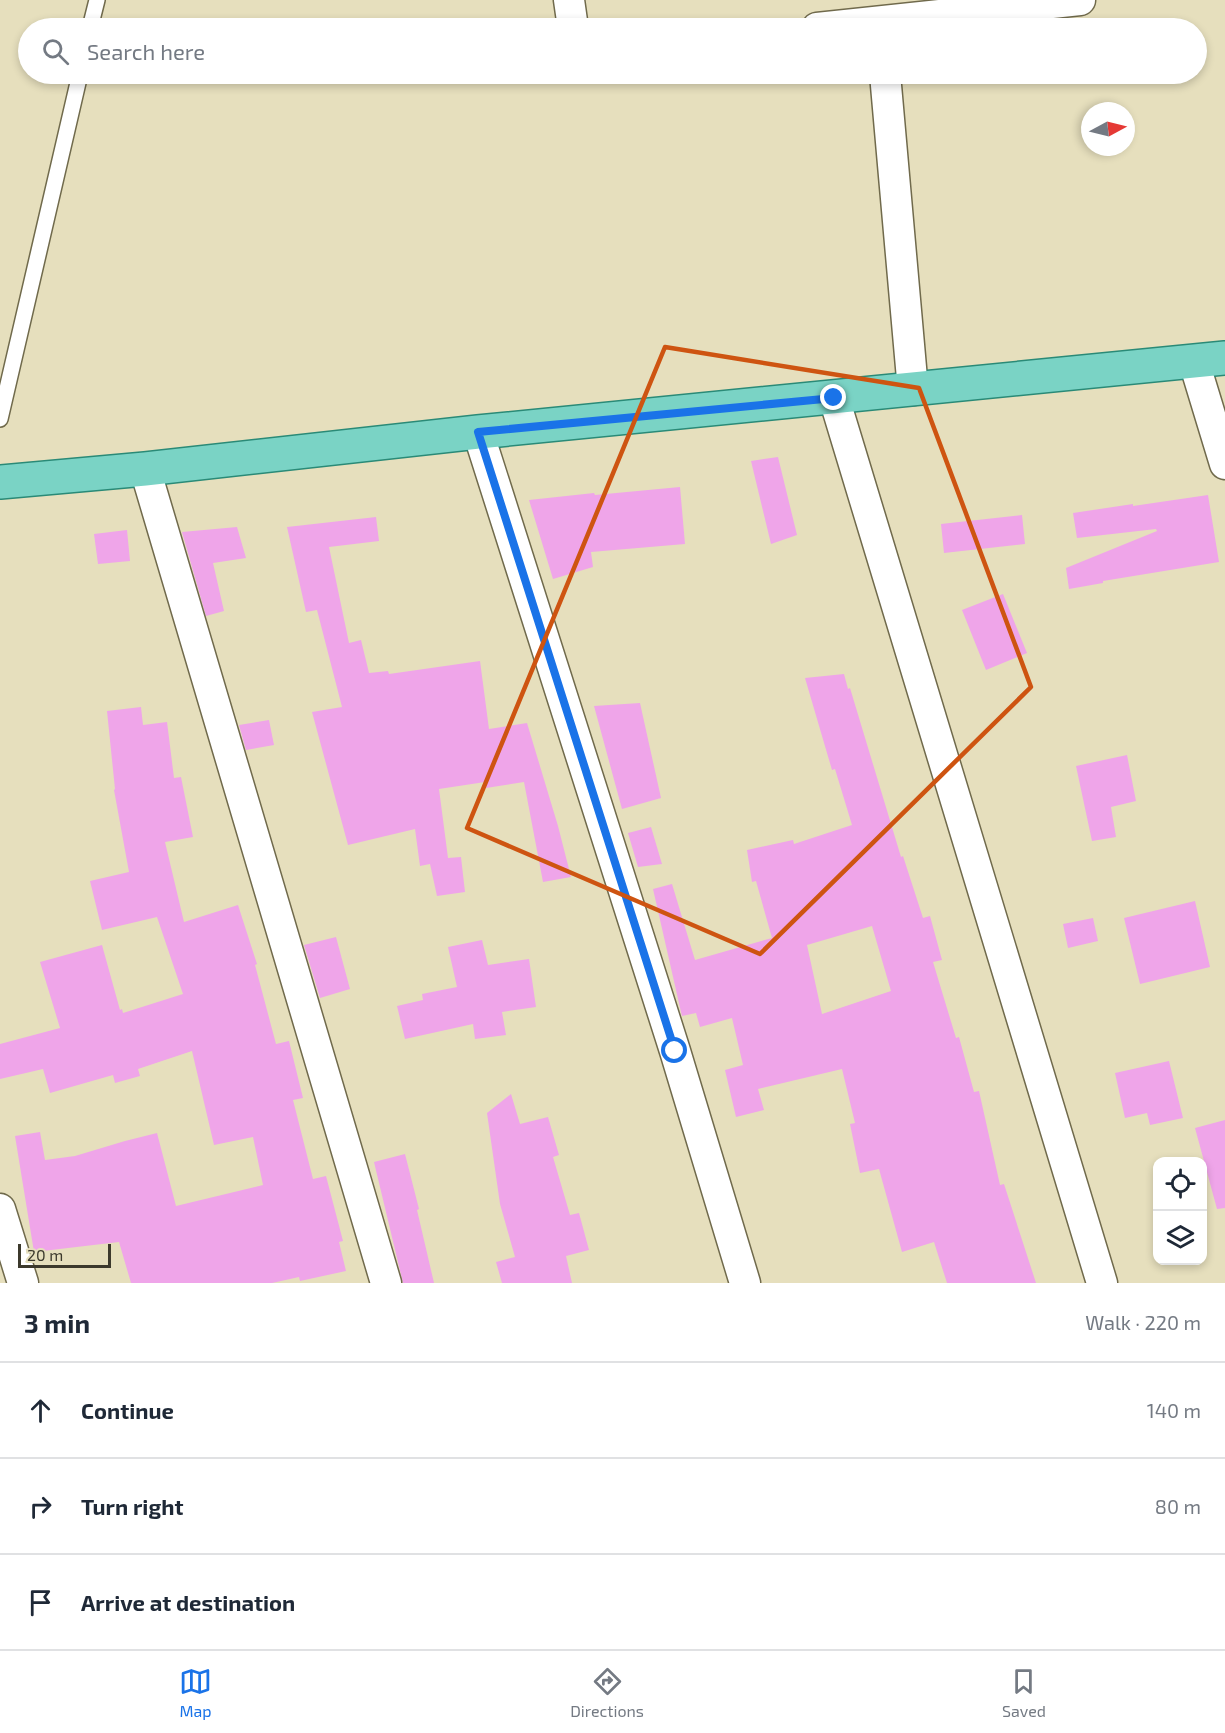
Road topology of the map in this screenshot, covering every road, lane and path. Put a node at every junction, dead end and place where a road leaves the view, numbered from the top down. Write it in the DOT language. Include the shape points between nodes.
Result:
graph roads {
  1 [pos="97,0"];
  2 [pos="569,0"];
  3 [pos="1080,0"];
  4 [pos="880,17"];
  5 [pos="92,18"];
  6 [pos="572,18"];
  7 [pos="78,84"];
  8 [pos="886,84"];
  9 [pos="1210,360"];
  10 [pos="913,390"];
  11 [pos="834,398"];
  12 [pos="0,419"];
  13 [pos="478,432"];
  14 [pos="1225,464"];
  15 [pos="145,469"];
  16 [pos="0,482"];
  17 [pos="0,1209"];
  18 [pos="23,1283"];
  19 [pos="386,1283"];
  20 [pos="745,1283"];
  21 [pos="1102,1283"];
  1 -- 5 [label="lane"];
  2 -- 6 [label="street"];
  3 -- 4 [label="street"];
  7 -- 12 [label="lane"];
  8 -- 10 [label="street"];
  9 -- 10 [label="main road"];
  9 -- 14 [label="street"];
  10 -- 11 [label="main road"];
  11 -- 13 [label="main road"];
  11 -- 21 [label="street"];
  13 -- 15 [label="main road"];
  13 -- 20 [label="street"];
  15 -- 16 [label="main road"];
  15 -- 19 [label="street"];
  17 -- 18 [label="street"];
}
